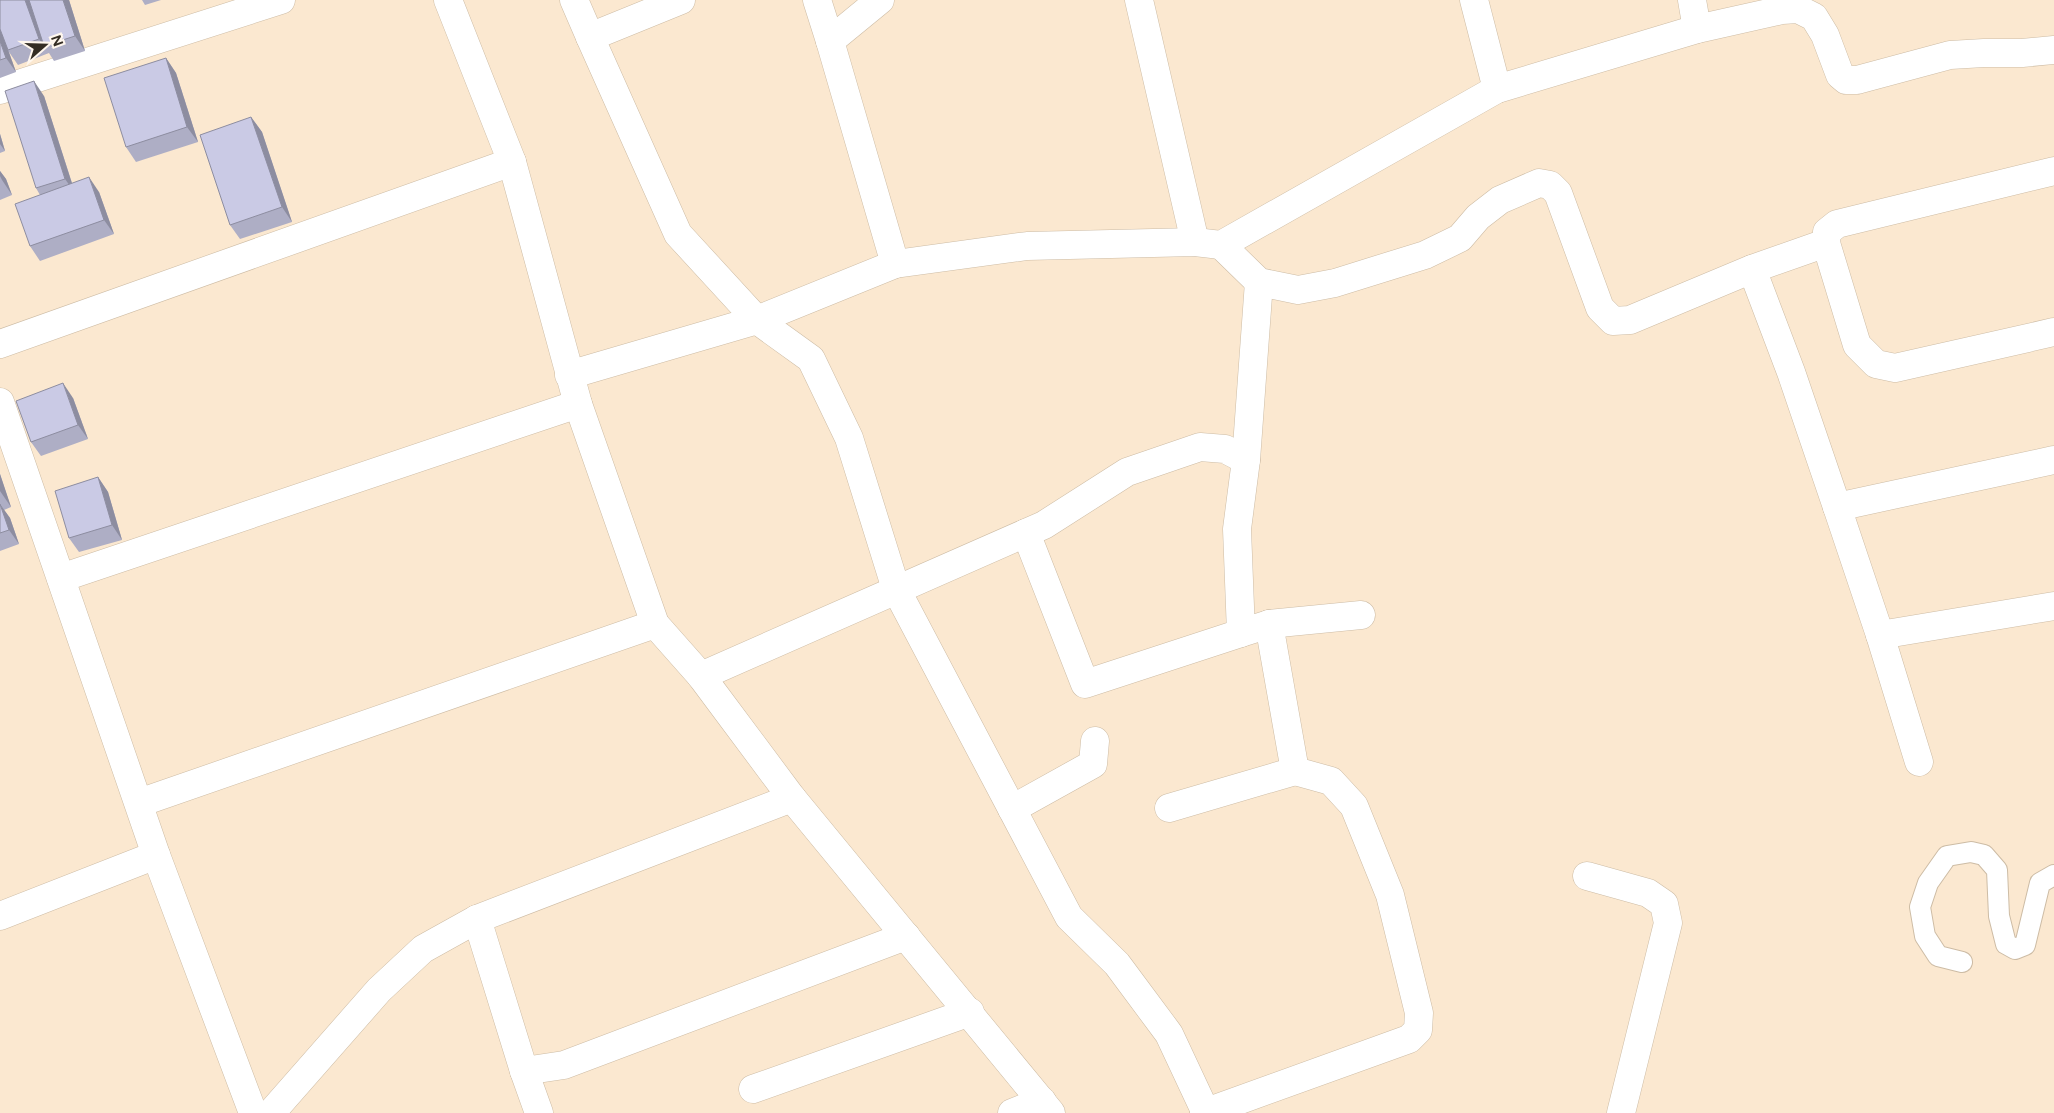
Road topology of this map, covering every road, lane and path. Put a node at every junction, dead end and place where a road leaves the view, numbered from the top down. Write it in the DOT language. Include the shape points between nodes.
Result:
graph roads {
  1 [pos="281,0"];
  2 [pos="448,0"];
  3 [pos="574,0"];
  4 [pos="681,0"];
  5 [pos="817,0"];
  6 [pos="880,0"];
  7 [pos="1140,0"];
  8 [pos="1474,0"];
  9 [pos="1692,0"];
  10 [pos="1697,29"];
  11 [pos="590,37"];
  12 [pos="830,40"];
  13 [pos="2054,50"];
  14 [pos="1497,89"];
  15 [pos="0,90"];
  16 [pos="512,162"];
  17 [pos="2054,171"];
  18 [pos="1826,243"];
  19 [pos="1208,244"];
  20 [pos="895,264"];
  21 [pos="1752,269"];
  22 [pos="1259,282"];
  23 [pos="757,320"];
  24 [pos="2054,332"];
  25 [pos="0,344"];
  26 [pos="569,374"];
  27 [pos="0,402"];
  28 [pos="578,404"];
  29 [pos="1246,460"];
  30 [pos="2054,460"];
  31 [pos="1837,507"];
  32 [pos="1026,533"];
  33 [pos="61,578"];
  34 [pos="896,589"];
  35 [pos="2054,606"];
  36 [pos="1361,615"];
  37 [pos="656,624"];
  38 [pos="1269,624"];
  39 [pos="1241,633"];
  40 [pos="1880,635"];
  41 [pos="701,676"];
  42 [pos="1095,742"];
  43 [pos="1919,762"];
  44 [pos="1295,772"];
  45 [pos="792,798"];
  46 [pos="139,803"];
  47 [pos="1169,808"];
  48 [pos="1012,809"];
  49 [pos="156,855"];
  50 [pos="2054,875"];
  51 [pos="1587,876"];
  52 [pos="0,916"];
  53 [pos="477,919"];
  54 [pos="906,936"];
  55 [pos="1962,962"];
  56 [pos="970,1012"];
  57 [pos="524,1071"];
  58 [pos="753,1089"];
  59 [pos="1046,1107"];
  60 [pos="253,1113"];
  61 [pos="271,1113"];
  62 [pos="539,1113"];
  63 [pos="1012,1113"];
  64 [pos="1205,1113"];
  65 [pos="1621,1113"];
  1 -- 15 [label="street"];
  2 -- 16 [label="street"];
  3 -- 11 [label="street"];
  4 -- 11 [label="street"];
  5 -- 12 [label="street"];
  6 -- 12 [label="street"];
  7 -- 19 [label="street"];
  8 -- 14 [label="street"];
  9 -- 10 [label="street"];
  10 -- 13 [label="street" via="1798,9 1814,17 1825,35 1840,75 1846,80 1857,80 1950,55"];
  10 -- 14 [label="street"];
  11 -- 23 [label="street" via="678,234"];
  12 -- 20 [label="street"];
  14 -- 19 [label="street"];
  16 -- 25 [label="street"];
  16 -- 26 [label="street"];
  17 -- 18 [label="street" via="1837,224 1827,232"];
  18 -- 21 [label="street"];
  18 -- 24 [label="street" via="1857,345 1876,364 1895,368"];
  19 -- 20 [label="street" via="1027,246"];
  19 -- 22 [label="street"];
  20 -- 23 [label="street"];
  21 -- 22 [label="street" via="1630,320 1614,321 1600,308 1558,193 1550,185 1539,184 1500,200 1460,238 1425,255 1335,283 1298,290"];
  21 -- 31 [label="street"];
  22 -- 29 [label="street"];
  23 -- 26 [label="street"];
  23 -- 34 [label="street" via="811,359 850,438"];
  26 -- 28 [label="street"];
  27 -- 33 [label="street"];
  28 -- 33 [label="street"];
  28 -- 37 [label="street"];
  29 -- 32 [label="street" via="1225,449 1200,447 1127,472"];
  29 -- 39 [label="street" via="1237,529"];
  30 -- 31 [label="street"];
  31 -- 40 [label="street"];
  32 -- 34 [label="street"];
  32 -- 39 [label="street" via="1085,684"];
  33 -- 46 [label="street"];
  34 -- 41 [label="street"];
  34 -- 48 [label="street"];
  35 -- 40 [label="street"];
  36 -- 38 [label="street"];
  37 -- 41 [label="street"];
  37 -- 46 [label="street"];
  38 -- 39 [label="street"];
  38 -- 44 [label="street"];
  40 -- 43 [label="street"];
  41 -- 45 [label="street"];
  42 -- 48 [label="street" via="1093,764"];
  44 -- 47 [label="street"];
  44 -- 64 [label="street" via="1331,780 1354,806 1390,895 1419,1013 1418,1030 1409,1039"];
  45 -- 53 [label="street"];
  45 -- 54 [label="street"];
  46 -- 49 [label="street"];
  48 -- 64 [label="street" via="1069,917 1117,964 1169,1034"];
  49 -- 52 [label="street"];
  49 -- 60 [label="street"];
  50 -- 55 [label="lane" via="2040,883 2025,946 2014,949 2006,944 1999,916 1997,870 1984,855 1971,852 1947,856 1928,883 1920,907 1924,936 1938,956"];
  51 -- 65 [label="street" via="1648,893 1664,904 1668,923"];
  53 -- 57 [label="street"];
  53 -- 61 [label="street" via="423,949 380,990"];
  54 -- 56 [label="street"];
  54 -- 57 [label="street" via="564,1064"];
  56 -- 58 [label="street"];
  56 -- 59 [label="street"];
  57 -- 62 [label="street"];
  59 -- 63 [label="street"];
}
